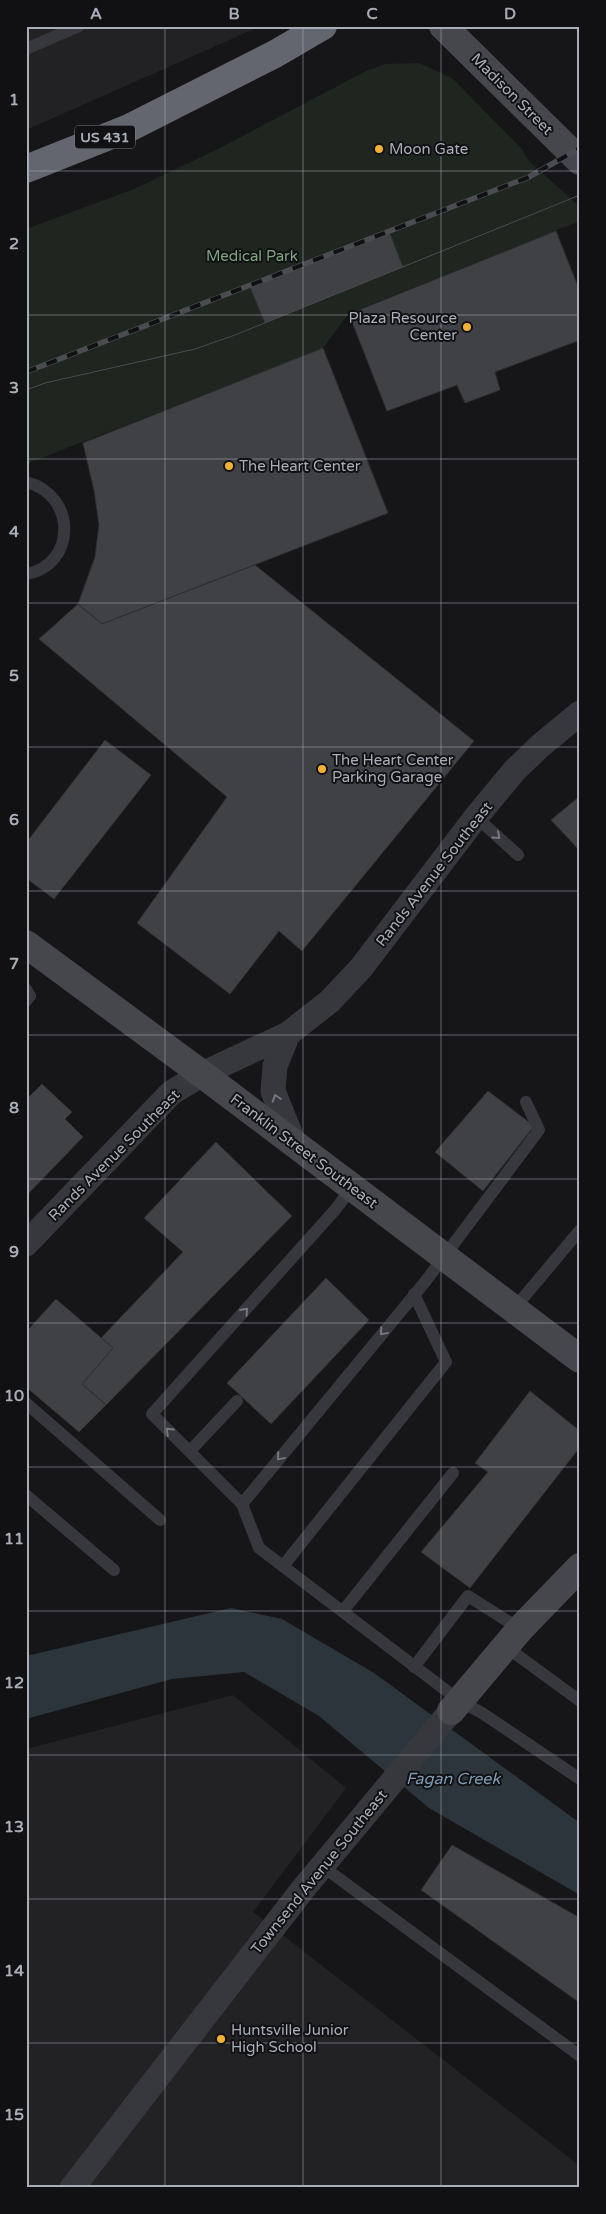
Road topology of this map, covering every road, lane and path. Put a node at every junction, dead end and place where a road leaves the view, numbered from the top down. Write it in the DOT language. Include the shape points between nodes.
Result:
graph roads {
  1 [pos="79,26"];
  2 [pos="323,26"];
  3 [pos="443,26"];
  4 [pos="26,49"];
  5 [pos="580,162"];
  6 [pos="28,163"];
  7 [pos="26,482"];
  8 [pos="26,574"];
  9 [pos="580,713"];
  10 [pos="476,817"];
  11 [pos="518,855"];
  12 [pos="26,944"];
  13 [pos="26,989"];
  14 [pos="26,1002"];
  15 [pos="288,1034"];
  16 [pos="202,1074"];
  17 [pos="526,1102"];
  18 [pos="294,1143"];
  19 [pos="352,1187"];
  20 [pos="580,1230"];
  21 [pos="26,1244"];
  22 [pos="442,1256"];
  23 [pos="414,1294"];
  24 [pos="514,1310"];
  25 [pos="580,1359"];
  26 [pos="237,1401"];
  27 [pos="26,1404"];
  28 [pos="190,1451"];
  29 [pos="453,1473"];
  30 [pos="26,1495"];
  31 [pos="242,1504"];
  32 [pos="160,1520"];
  33 [pos="284,1566"];
  34 [pos="580,1567"];
  35 [pos="114,1570"];
  36 [pos="343,1611"];
  37 [pos="513,1637"];
  38 [pos="414,1667"];
  39 [pos="580,1701"];
  40 [pos="455,1706"];
  41 [pos="580,1779"];
  42 [pos="322,1866"];
  43 [pos="580,2056"];
  44 [pos="72,2188"];
  1 -- 4 [label="lane"];
  2 -- 6 [label="highway, US 431" via="129,128"];
  3 -- 5 [label="street, Madison Street"];
  7 -- 8 [label="lane" via="51,494 65,522 64,539 57,554 46,565"];
  9 -- 10 [label="street, Rands Avenue Southeast" via="515,770"];
  10 -- 11 [label="lane, one-way"];
  10 -- 15 [label="street, Rands Avenue Southeast" via="361,968 330,1001"];
  12 -- 16 [label="street, Franklin Street Southeast"];
  13 -- 14 [label="lane" via="30,996"];
  15 -- 16 [label="street, Rands Avenue Southeast"];
  18 -- 15 [label="street, Rands Avenue Southeast, one-way" via="273,1091 275,1066"];
  16 -- 18 [label="street, Franklin Street Southeast"];
  16 -- 21 [label="street, Rands Avenue Southeast" via="171,1093"];
  17 -- 22 [label="lane" via="538,1130"];
  18 -- 19 [label="street, Franklin Street Southeast"];
  19 -- 22 [label="street, Franklin Street Southeast"];
  28 -- 19 [label="lane, one-way" via="152,1414"];
  20 -- 24 [label="lane"];
  22 -- 23 [label="lane"];
  22 -- 24 [label="street, Franklin Street Southeast"];
  23 -- 31 [label="lane, one-way"];
  23 -- 33 [label="lane" via="446,1362"];
  24 -- 25 [label="street, Franklin Street Southeast"];
  26 -- 28 [label="lane"];
  27 -- 32 [label="lane"];
  28 -- 31 [label="lane"];
  29 -- 36 [label="lane"];
  30 -- 35 [label="lane"];
  31 -- 33 [label="lane" via="258,1548"];
  33 -- 36 [label="lane"];
  34 -- 37 [label="street, Townsend Avenue Southeast"];
  36 -- 38 [label="lane"];
  37 -- 38 [label="lane" via="468,1596"];
  37 -- 39 [label="lane"];
  37 -- 40 [label="street, Townsend Avenue Southeast"];
  38 -- 40 [label="lane"];
  40 -- 41 [label="lane" via="482,1713"];
  40 -- 42 [label="street, Townsend Avenue Southeast"];
  42 -- 43 [label="lane"];
  42 -- 44 [label="street, Townsend Avenue Southeast"];
}
